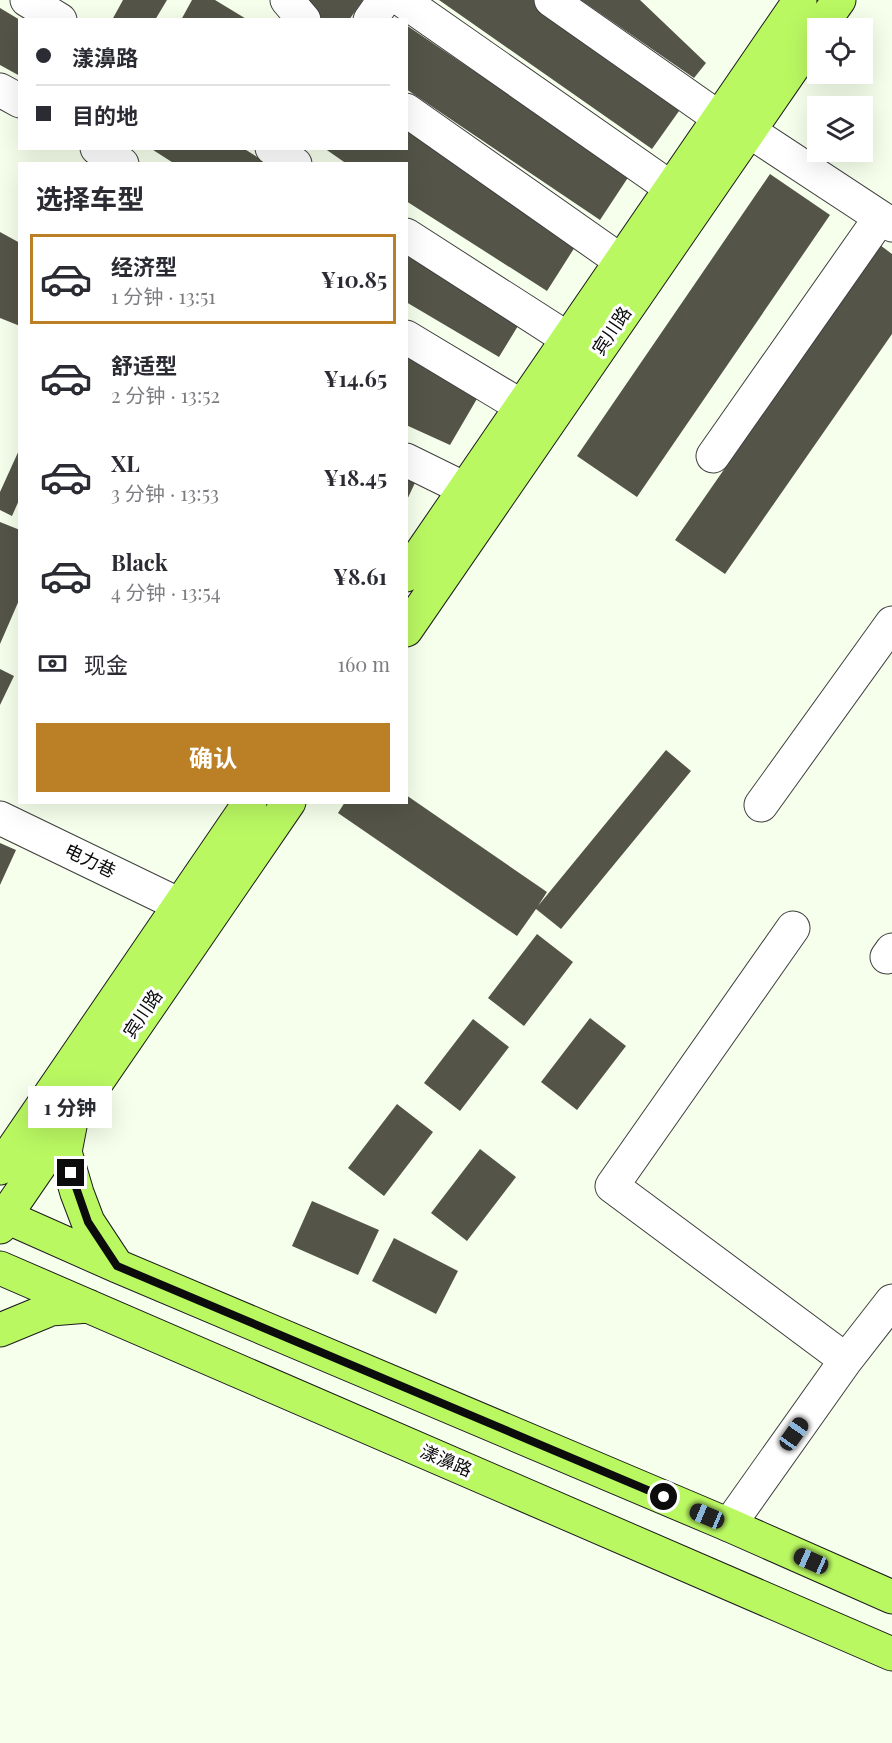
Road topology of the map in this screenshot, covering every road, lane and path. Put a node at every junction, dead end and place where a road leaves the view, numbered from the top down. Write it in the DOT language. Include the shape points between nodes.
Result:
graph roads {
  1 [pos="27,0"];
  2 [pos="287,0"];
  3 [pos="384,0"];
  4 [pos="402,0"];
  5 [pos="551,0"];
  6 [pos="800,0"];
  7 [pos="839,0"];
  8 [pos="57,18"];
  9 [pos="302,18"];
  10 [pos="371,18"];
  11 [pos="826,18"];
  12 [pos="807,46"];
  13 [pos="0,90"];
  14 [pos="18,100"];
  15 [pos="408,111"];
  16 [pos="719,118"];
  17 [pos="749,131"];
  18 [pos="100,150"];
  19 [pos="119,162"];
  20 [pos="671,188"];
  21 [pos="886,221"];
  22 [pos="408,236"];
  23 [pos="621,261"];
  24 [pos="408,338"];
  25 [pos="568,339"];
  26 [pos="521,406"];
  27 [pos="713,456"];
  28 [pos="408,461"];
  29 [pos="465,489"];
  30 [pos="408,571"];
  31 [pos="892,623"];
  32 [pos="408,627"];
  33 [pos="249,804"];
  34 [pos="287,804"];
  35 [pos="760,805"];
  36 [pos="0,818"];
  37 [pos="180,905"];
  38 [pos="793,928"];
  39 [pos="71,1119"];
  40 [pos="14,1131"];
  41 [pos="0,1168"];
  42 [pos="2,1219"];
  43 [pos="117,1266"];
  44 [pos="0,1268"];
  45 [pos="892,1301"];
  46 [pos="89,1306"];
  47 [pos="0,1330"];
  48 [pos="846,1360"];
  49 [pos="729,1525"];
  50 [pos="892,1597"];
  51 [pos="892,1654"];
  1 -- 8 [label="street"];
  2 -- 9 [label="street"];
  3 -- 10 [label="street"];
  4 -- 20 [label="street"];
  5 -- 16 [label="street"];
  6 -- 16 [label="main road, 宾川路"];
  7 -- 11 [label="main road, 宾川路"];
  12 -- 17 [label="main road, 宾川路"];
  13 -- 14 [label="street"];
  15 -- 23 [label="street"];
  16 -- 20 [label="main road, 宾川路"];
  17 -- 21 [label="street"];
  17 -- 32 [label="main road, 宾川路"];
  18 -- 19 [label="street"];
  20 -- 23 [label="main road, 宾川路"];
  21 -- 27 [label="street"];
  22 -- 25 [label="street"];
  23 -- 25 [label="main road, 宾川路"];
  24 -- 26 [label="street"];
  25 -- 26 [label="main road, 宾川路"];
  26 -- 29 [label="main road, 宾川路"];
  28 -- 29 [label="street"];
  29 -- 30 [label="main road, 宾川路"];
  31 -- 35 [label="street"];
  33 -- 37 [label="main road, 宾川路"];
  34 -- 39 [label="main road, 宾川路"];
  36 -- 37 [label="street, 电力巷"];
  37 -- 40 [label="main road, 宾川路"];
  38 -- 48 [label="street" via="612,1186"];
  39 -- 42 [label="main road, 宾川路"];
  39 -- 43 [label="main road" via="65,1152 77,1193 88,1222"];
  40 -- 41 [label="main road, 宾川路"];
  42 -- 43 [label="main road"];
  43 -- 49 [label="main road"];
  44 -- 46 [label="main road, 漾濞路"];
  45 -- 48 [label="street"];
  46 -- 47 [label="main road" via="51,1309"];
  46 -- 51 [label="main road, 漾濞路"];
  48 -- 49 [label="street"];
  49 -- 50 [label="main road"];
}
